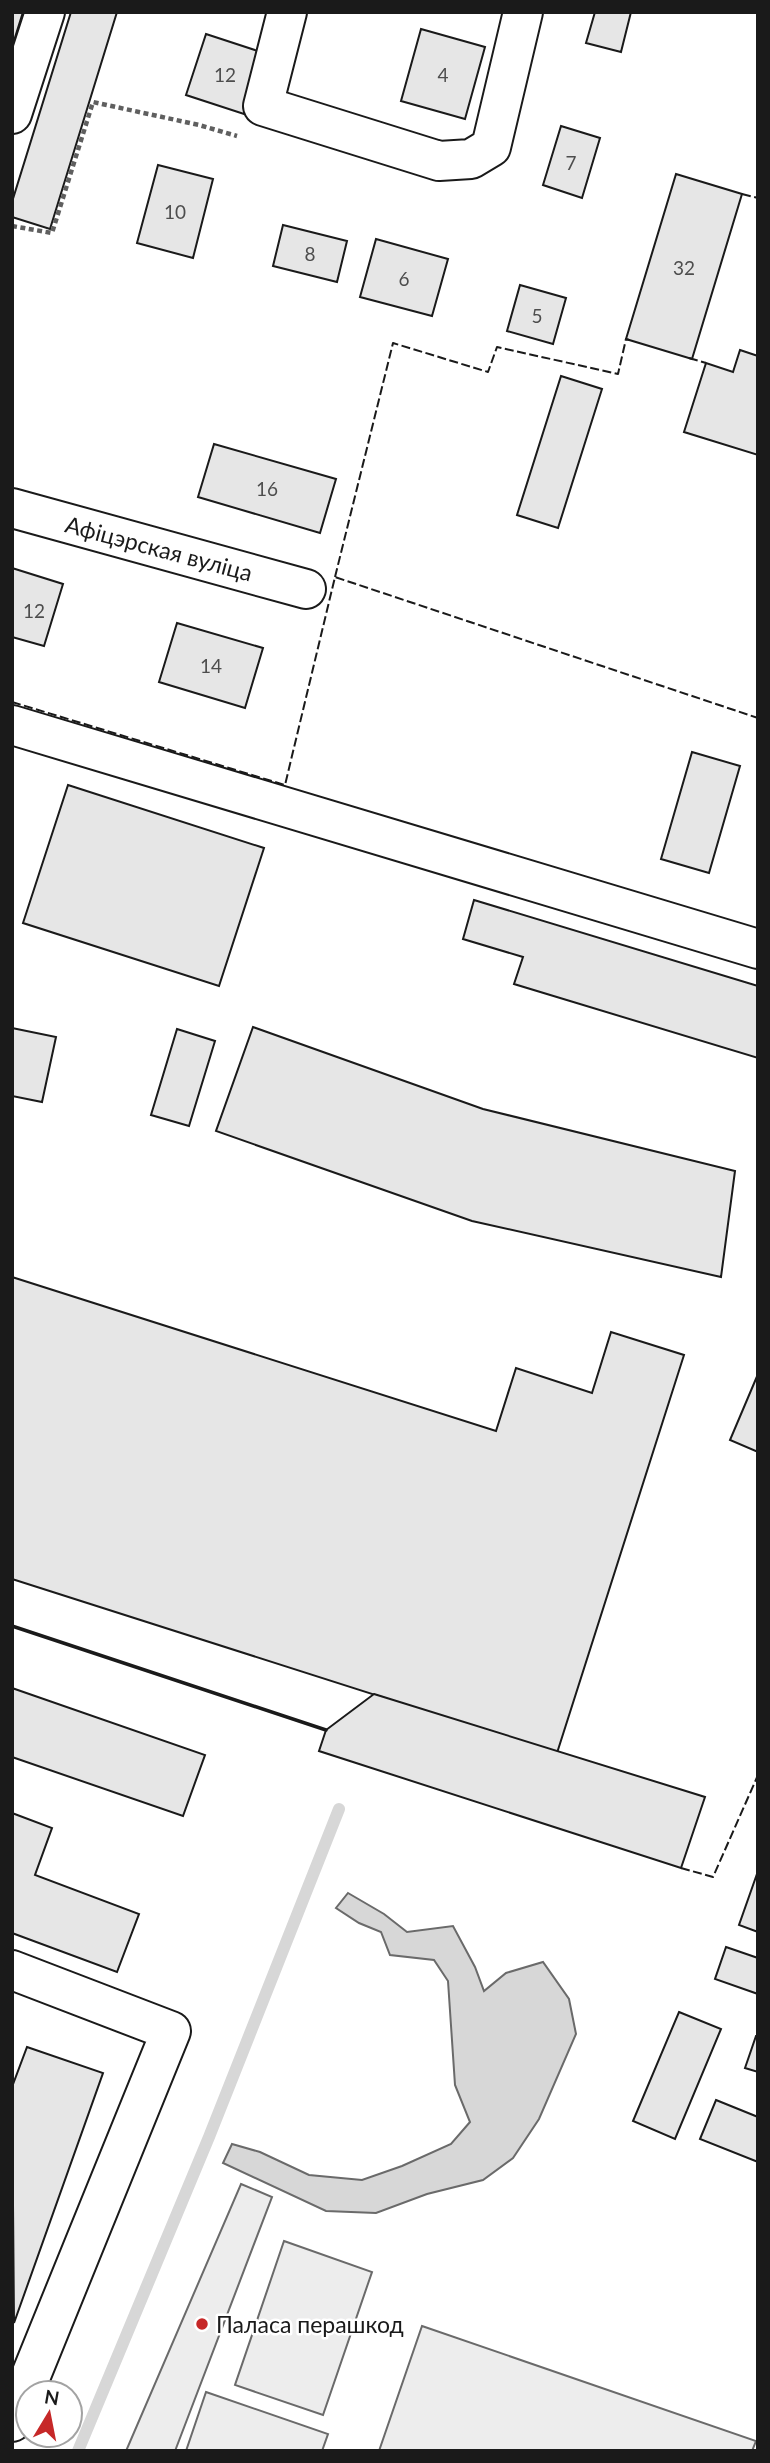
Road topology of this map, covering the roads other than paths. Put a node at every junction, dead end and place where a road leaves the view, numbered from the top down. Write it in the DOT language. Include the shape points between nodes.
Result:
graph roads {
  1 [pos="45,12"];
  2 [pos="287,12"];
  3 [pos="523,12"];
  4 [pos="12,114"];
  5 [pos="12,508"];
  6 [pos="306,589"];
  7 [pos="12,725"];
  8 [pos="758,949"];
  9 [pos="12,1970"];
  10 [pos="12,2422"];
  1 -- 4 [label="street"];
  2 -- 3 [label="street" via="264,106 439,161 471,159 491,146"];
  5 -- 6 [label="street, Афіцэрская вуліца"];
  7 -- 8 [label="street"];
  9 -- 10 [label="street" via="171,2031"];
}
